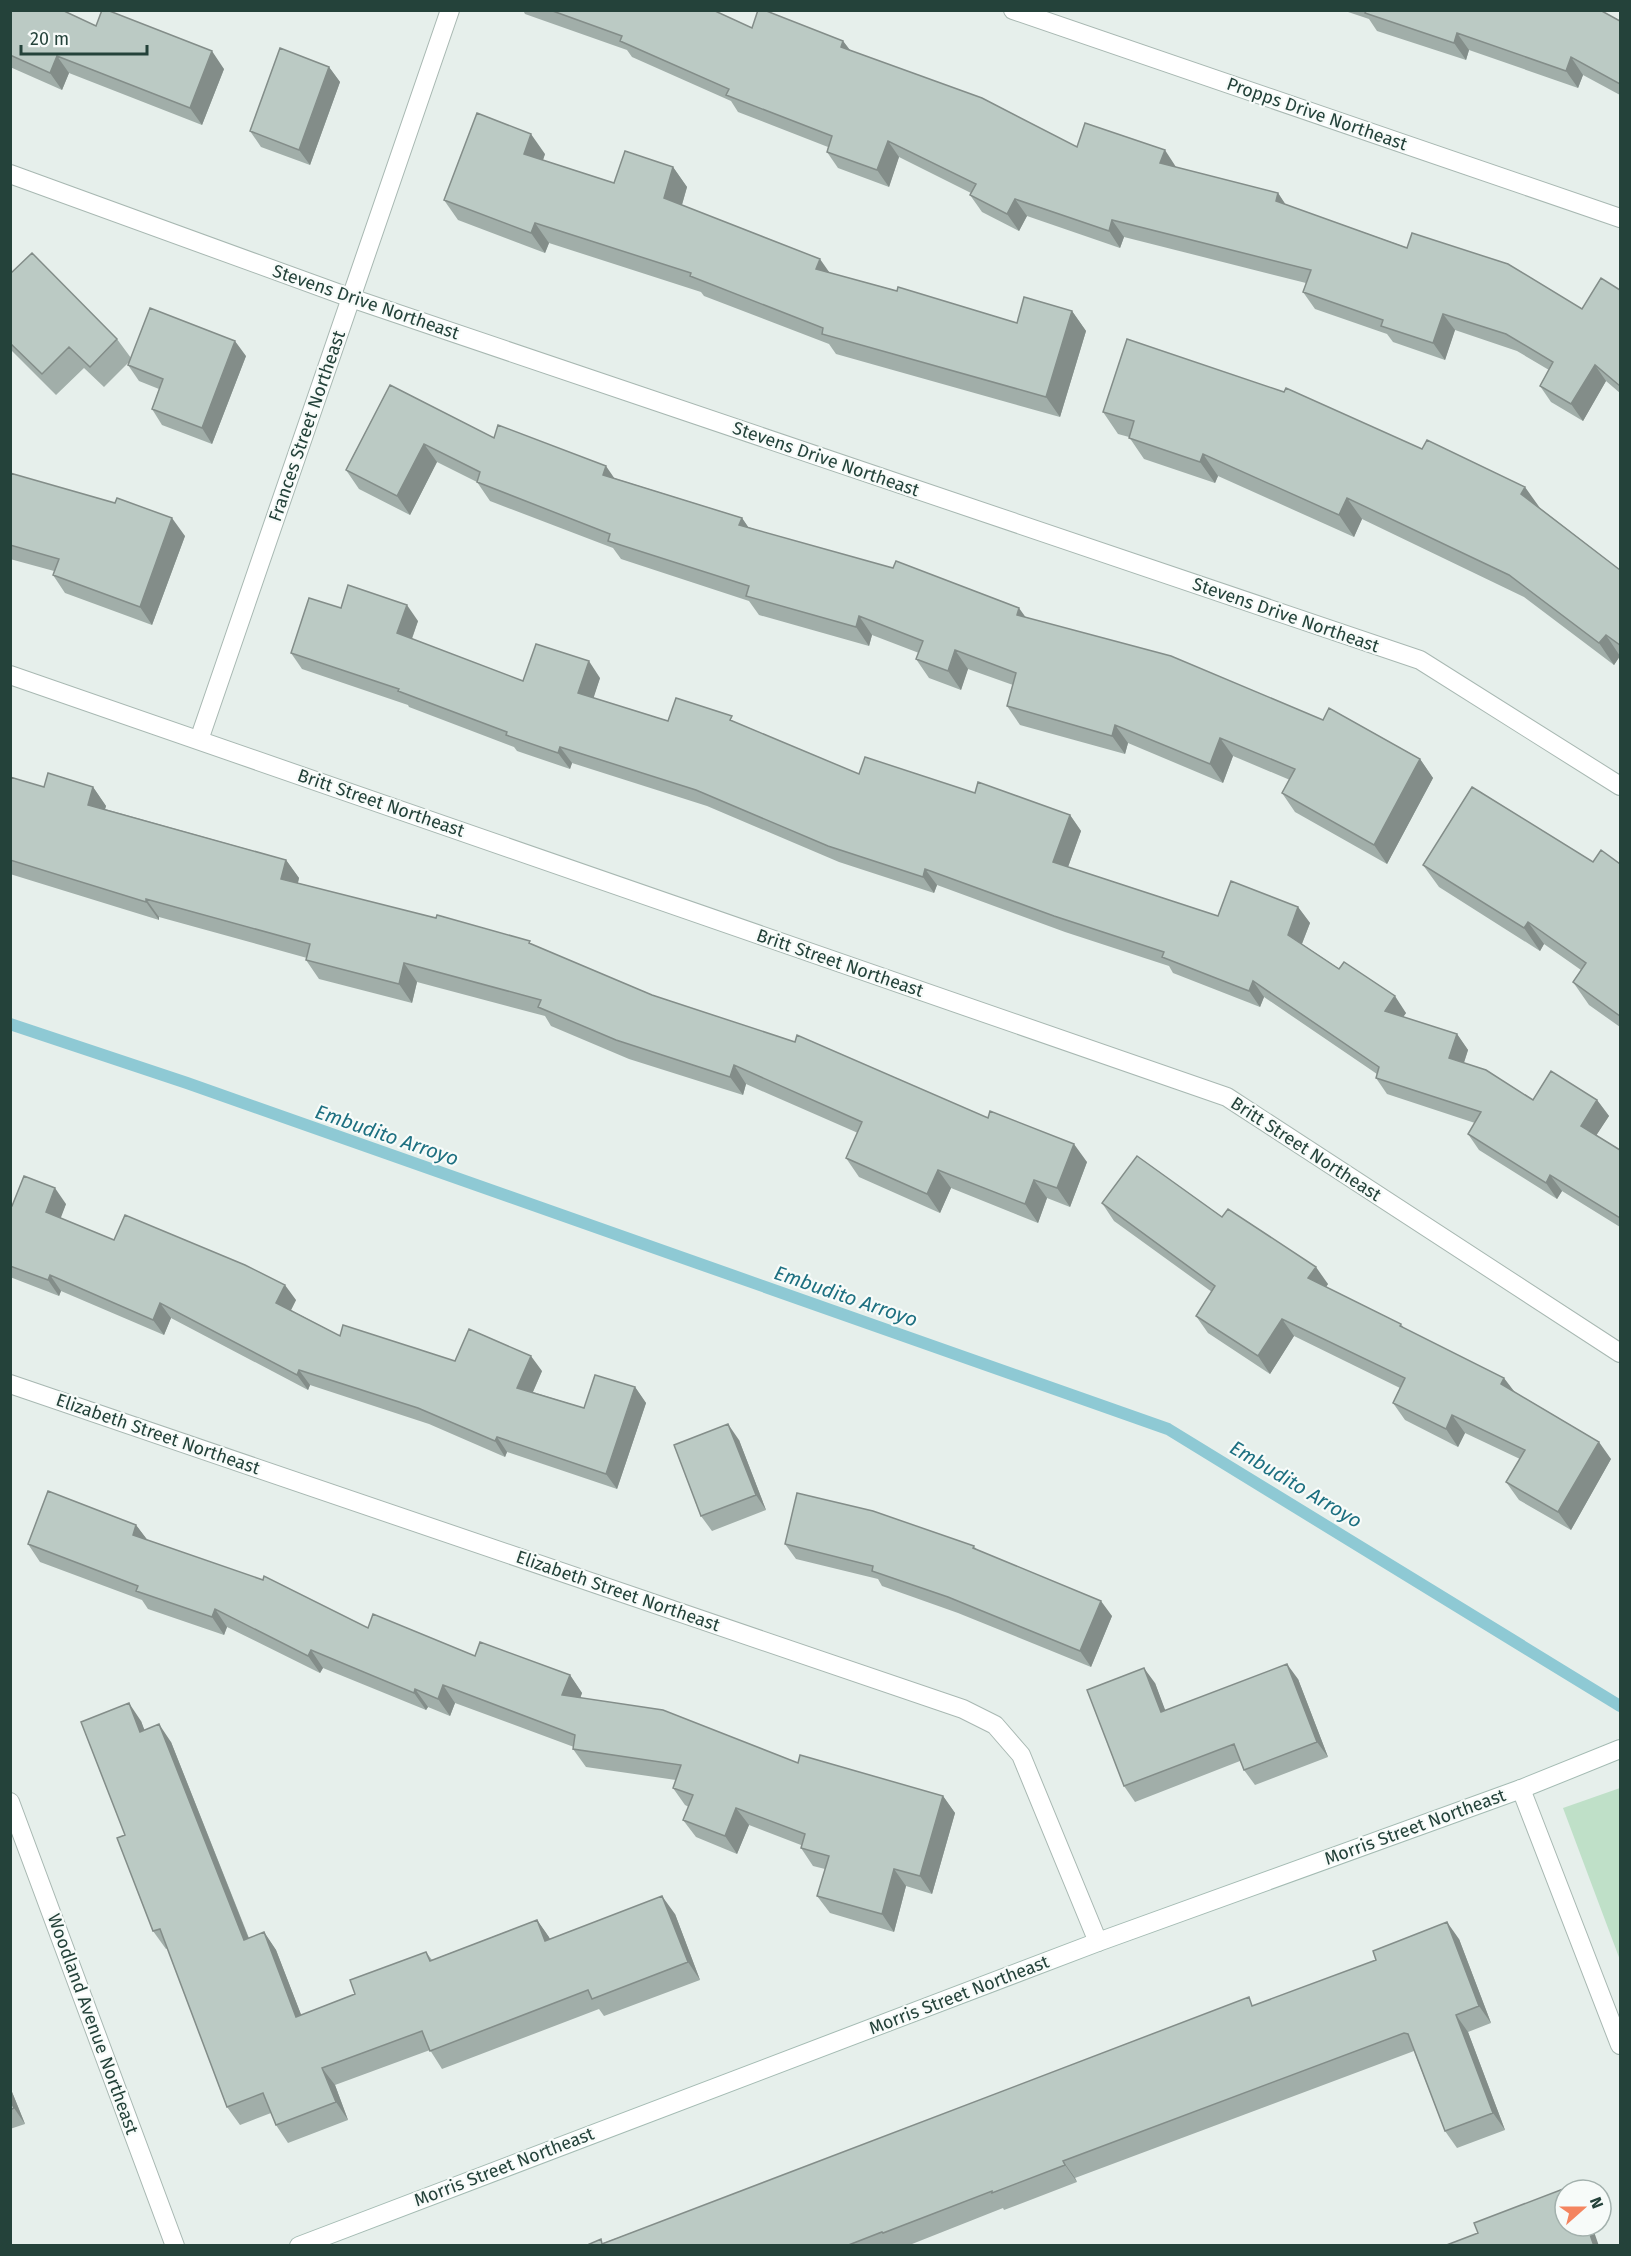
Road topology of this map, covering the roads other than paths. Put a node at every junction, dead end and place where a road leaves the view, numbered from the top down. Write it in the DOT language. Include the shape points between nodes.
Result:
graph roads {
  1 [pos="450,10"];
  2 [pos="1013,10"];
  3 [pos="10,174"];
  4 [pos="1620,218"];
  5 [pos="351,298"];
  6 [pos="10,675"];
  7 [pos="199,740"];
  8 [pos="1620,786"];
  9 [pos="1620,1353"];
  10 [pos="10,1384"];
  11 [pos="1616,1751"];
  12 [pos="1521,1789"];
  13 [pos="10,1802"];
  14 [pos="1098,1942"];
  15 [pos="1620,2045"];
  16 [pos="174,2246"];
  17 [pos="299,2246"];
  1 -- 5 [label="street, Frances Street Northeast"];
  2 -- 4 [label="street, Propps Drive Northeast"];
  3 -- 5 [label="street, Stevens Drive Northeast"];
  5 -- 7 [label="street, Frances Street Northeast"];
  5 -- 8 [label="street, Stevens Drive Northeast" via="1420,660"];
  6 -- 7 [label="street, Britt Street Northeast"];
  7 -- 9 [label="street, Britt Street Northeast" via="1227,1097"];
  10 -- 14 [label="street, Elizabeth Street Northeast" via="952,1705 995,1725 1021,1755"];
  11 -- 12 [label="street, Morris Street Northeast"];
  12 -- 14 [label="street, Morris Street Northeast"];
  12 -- 15 [label="street"];
  13 -- 16 [label="street, Woodland Avenue Northeast"];
  14 -- 17 [label="street, Morris Street Northeast"];
}
